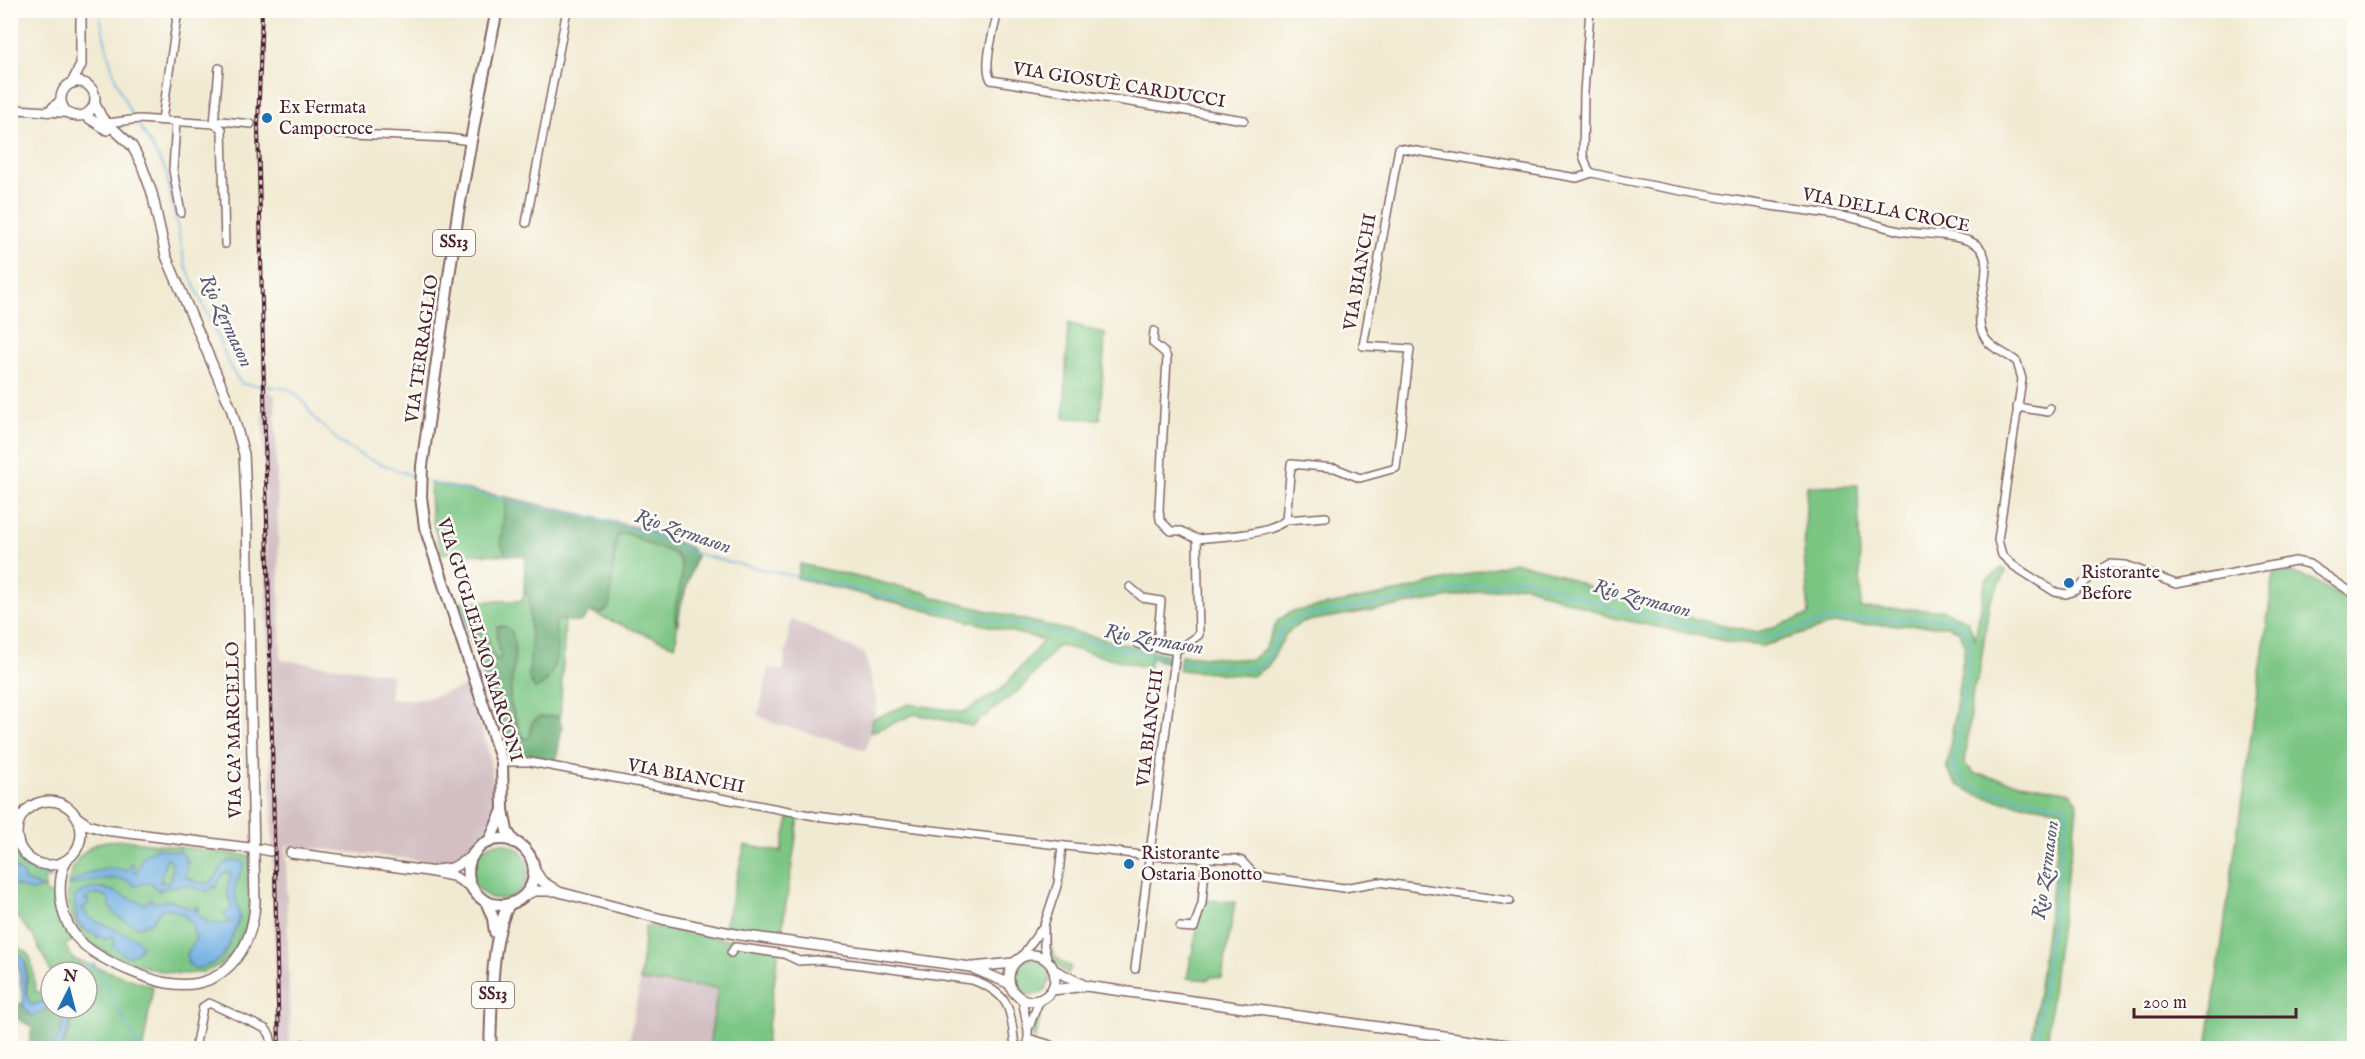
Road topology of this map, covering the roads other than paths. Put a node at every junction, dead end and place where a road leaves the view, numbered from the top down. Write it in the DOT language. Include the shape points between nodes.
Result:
graph roads {
  1 [pos="81,10"];
  2 [pos="178,10"];
  3 [pos="497,10"];
  4 [pos="567,10"];
  5 [pos="999,10"];
  6 [pos="1590,10"];
  7 [pos="81,66"];
  8 [pos="219,68"];
  9 [pos="72,83"];
  10 [pos="87,85"];
  11 [pos="61,100"];
  12 [pos="95,104"];
  13 [pos="10,109"];
  14 [pos="46,112"];
  15 [pos="68,113"];
  16 [pos="89,118"];
  17 [pos="129,120"];
  18 [pos="162,120"];
  19 [pos="1244,120"];
  20 [pos="176,121"];
  21 [pos="251,124"];
  22 [pos="217,125"];
  23 [pos="112,127"];
  24 [pos="307,132"];
  25 [pos="125,138"];
  26 [pos="470,141"];
  27 [pos="144,169"];
  28 [pos="1592,173"];
  29 [pos="181,213"];
  30 [pos="525,223"];
  31 [pos="225,244"];
  32 [pos="1154,331"];
  33 [pos="2018,407"];
  34 [pos="2050,408"];
  35 [pos="421,479"];
  36 [pos="1326,517"];
  37 [pos="1286,520"];
  38 [pos="1197,539"];
  39 [pos="1130,586"];
  40 [pos="2355,594"];
  41 [pos="1138,644"];
  42 [pos="1157,646"];
  43 [pos="1175,653"];
  44 [pos="502,762"];
  45 [pos="503,810"];
  46 [pos="21,817"];
  47 [pos="78,818"];
  48 [pos="10,822"];
  49 [pos="105,830"];
  50 [pos="14,837"];
  51 [pos="489,842"];
  52 [pos="514,842"];
  53 [pos="80,843"];
  54 [pos="1062,846"];
  55 [pos="249,848"];
  56 [pos="291,853"];
  57 [pos="473,856"];
  58 [pos="1150,856"];
  59 [pos="1206,859"];
  60 [pos="66,861"];
  61 [pos="45,865"];
  62 [pos="534,869"];
  63 [pos="428,871"];
  64 [pos="60,887"];
  65 [pos="473,888"];
  66 [pos="559,892"];
  67 [pos="524,896"];
  68 [pos="486,901"];
  69 [pos="1510,901"];
  70 [pos="509,904"];
  71 [pos="1044,925"];
  72 [pos="1180,927"];
  73 [pos="496,941"];
  74 [pos="731,953"];
  75 [pos="1022,956"];
  76 [pos="1048,961"];
  77 [pos="1013,963"];
  78 [pos="970,967"];
  79 [pos="1135,969"];
  80 [pos="1054,970"];
  81 [pos="1008,983"];
  82 [pos="1086,986"];
  83 [pos="1052,990"];
  84 [pos="1022,999"];
  85 [pos="1040,999"];
  86 [pos="1028,1030"];
  87 [pos="1028,1038"];
  88 [pos="195,1048"];
  89 [pos="273,1048"];
  90 [pos="490,1048"];
  91 [pos="1028,1048"];
  92 [pos="1057,1048"];
  93 [pos="1530,1048"];
  1 -- 7 [label="main road"];
  2 -- 18 [label="street"];
  3 -- 26 [label="main road, VIA TERRAGLIO / SS13"];
  4 -- 30 [label="street"];
  5 -- 19 [label="street, VIA GIOSUÈ CARDUCCI" via="988,63 991,80"];
  6 -- 28 [label="street" via="1583,155"];
  7 -- 9 [label="main road"];
  7 -- 10 [label="main road"];
  8 -- 22 [label="street"];
  9 -- 10 [label="main road"];
  9 -- 11 [label="main road" via="63,91"];
  10 -- 12 [label="main road" via="94,92"];
  11 -- 14 [label="street"];
  11 -- 15 [label="main road"];
  12 -- 16 [label="main road"];
  12 -- 23 [label="main road"];
  13 -- 14 [label="street"];
  14 -- 15 [label="street"];
  15 -- 16 [label="main road"];
  16 -- 23 [label="street"];
  16 -- 27 [label="main road" via="124,145"];
  17 -- 18 [label="street"];
  17 -- 23 [label="street"];
  17 -- 25 [label="street" via="124,128"];
  18 -- 20 [label="street"];
  20 -- 22 [label="street"];
  20 -- 29 [label="street" via="173,170"];
  21 -- 22 [label="street" via="222,121"];
  22 -- 31 [label="street" via="222,129"];
  23 -- 25 [label="main road"];
  24 -- 26 [label="street"];
  25 -- 27 [label="main road"];
  26 -- 35 [label="main road, VIA TERRAGLIO / SS13"];
  27 -- 64 [label="main road, VIA CA' MARCELLO" via="173,276 228,399 244,454 255,915 239,956 221,972 197,983 168,983 116,964 82,945 66,921"];
  28 -- 33 [label="street, VIA DELLA CROCE" via="1973,242 1981,248 1986,266 1980,329 1987,342 2017,362 2022,379"];
  28 -- 37 [label="street, VIA BIANCHI" via="1577,178 1399,148 1363,346 1410,349 1396,468 1360,478 1335,468 1291,464"];
  32 -- 38 [label="street" via="1153,343 1167,358 1160,520 1171,531 1182,531"];
  33 -- 34 [label="street" via="2048,412"];
  33 -- 40 [label="street, VIA DELLA CROCE" via="1998,548 2014,566 2055,592 2066,594 2076,590 2109,564 2126,565 2176,584 2295,561 2309,564"];
  35 -- 44 [label="main road, VIA GUGLIELMO MARCONI / SS13" via="425,527"];
  36 -- 37 [label="street"];
  37 -- 38 [label="street" via="1246,534"];
  38 -- 43 [label="street, VIA BIANCHI" via="1199,635"];
  39 -- 42 [label="street" via="1143,598 1161,601"];
  41 -- 42 [label="street"];
  42 -- 43 [label="street"];
  43 -- 58 [label="street, VIA BIANCHI"];
  44 -- 45 [label="main road, VIA GUGLIELMO MARCONI / SS13"];
  44 -- 54 [label="street, VIA BIANCHI" via="530,762 815,816"];
  45 -- 51 [label="main road, VIA GUGLIELMO MARCONI / SS13"];
  45 -- 52 [label="main road, VIA GUGLIELMO MARCONI / SS13" via="507,831"];
  46 -- 47 [label="main road, VIA CA' MARCELLO" via="34,804 53,801 65,805"];
  46 -- 48 [label="main road"];
  46 -- 50 [label="main road, VIA CA' MARCELLO"];
  47 -- 49 [label="main road, VIA CA' MARCELLO"];
  47 -- 53 [label="main road"];
  49 -- 53 [label="main road, VIA CA' MARCELLO"];
  49 -- 55 [label="main road, VIA CA' MARCELLO"];
  50 -- 61 [label="main road, VIA CA' MARCELLO" via="27,857"];
  51 -- 52 [label="main road"];
  51 -- 57 [label="main road, VIA GUGLIELMO MARCONI / SS13"];
  52 -- 62 [label="main road, VIA GUGLIELMO MARCONI / SS13" via="528,853"];
  53 -- 60 [label="main road, VIA CA' MARCELLO"];
  54 -- 58 [label="street, VIA BIANCHI"];
  54 -- 71 [label="street" via="1058,883"];
  56 -- 63 [label="main road"];
  57 -- 63 [label="main road" via="452,868"];
  57 -- 65 [label="main road" via="469,870"];
  58 -- 59 [label="street, VIA BIANCHI"];
  58 -- 79 [label="street, VIA BIANCHI"];
  59 -- 69 [label="street, VIA BIANCHI" via="1239,860 1257,875 1287,881 1344,888 1379,882"];
  59 -- 72 [label="street" via="1202,903 1194,928"];
  60 -- 61 [label="main road"];
  60 -- 64 [label="main road, VIA CA' MARCELLO"];
  61 -- 64 [label="main road, VIA CA' MARCELLO"];
  62 -- 66 [label="main road" via="542,882"];
  62 -- 67 [label="main road"];
  63 -- 65 [label="main road" via="453,876"];
  65 -- 68 [label="main road, SS13"];
  66 -- 67 [label="main road" via="540,890"];
  66 -- 78 [label="main road" via="740,935"];
  67 -- 70 [label="main road"];
  68 -- 70 [label="main road"];
  68 -- 73 [label="main road, SS13"];
  70 -- 73 [label="main road, SS13"];
  71 -- 75 [label="street"];
  71 -- 76 [label="street"];
  73 -- 90 [label="main road, SS13"];
  74 -- 91 [label="street" via="735,947 784,954 799,961 855,963 972,980 1002,996 1011,1012 1015,1046"];
  75 -- 76 [label="main road" via="1038,955"];
  75 -- 77 [label="main road"];
  76 -- 80 [label="main road"];
  77 -- 78 [label="main road"];
  77 -- 81 [label="main road"];
  78 -- 81 [label="main road"];
  80 -- 82 [label="main road"];
  80 -- 83 [label="main road"];
  81 -- 84 [label="main road"];
  82 -- 83 [label="main road"];
  82 -- 93 [label="main road"];
  83 -- 85 [label="main road"];
  84 -- 85 [label="main road"];
  84 -- 86 [label="street"];
  85 -- 86 [label="street"];
  86 -- 87 [label="street"];
  87 -- 91 [label="street"];
  87 -- 92 [label="street"];
  88 -- 89 [label="street" via="203,1007 209,1003 266,1029"];
}
